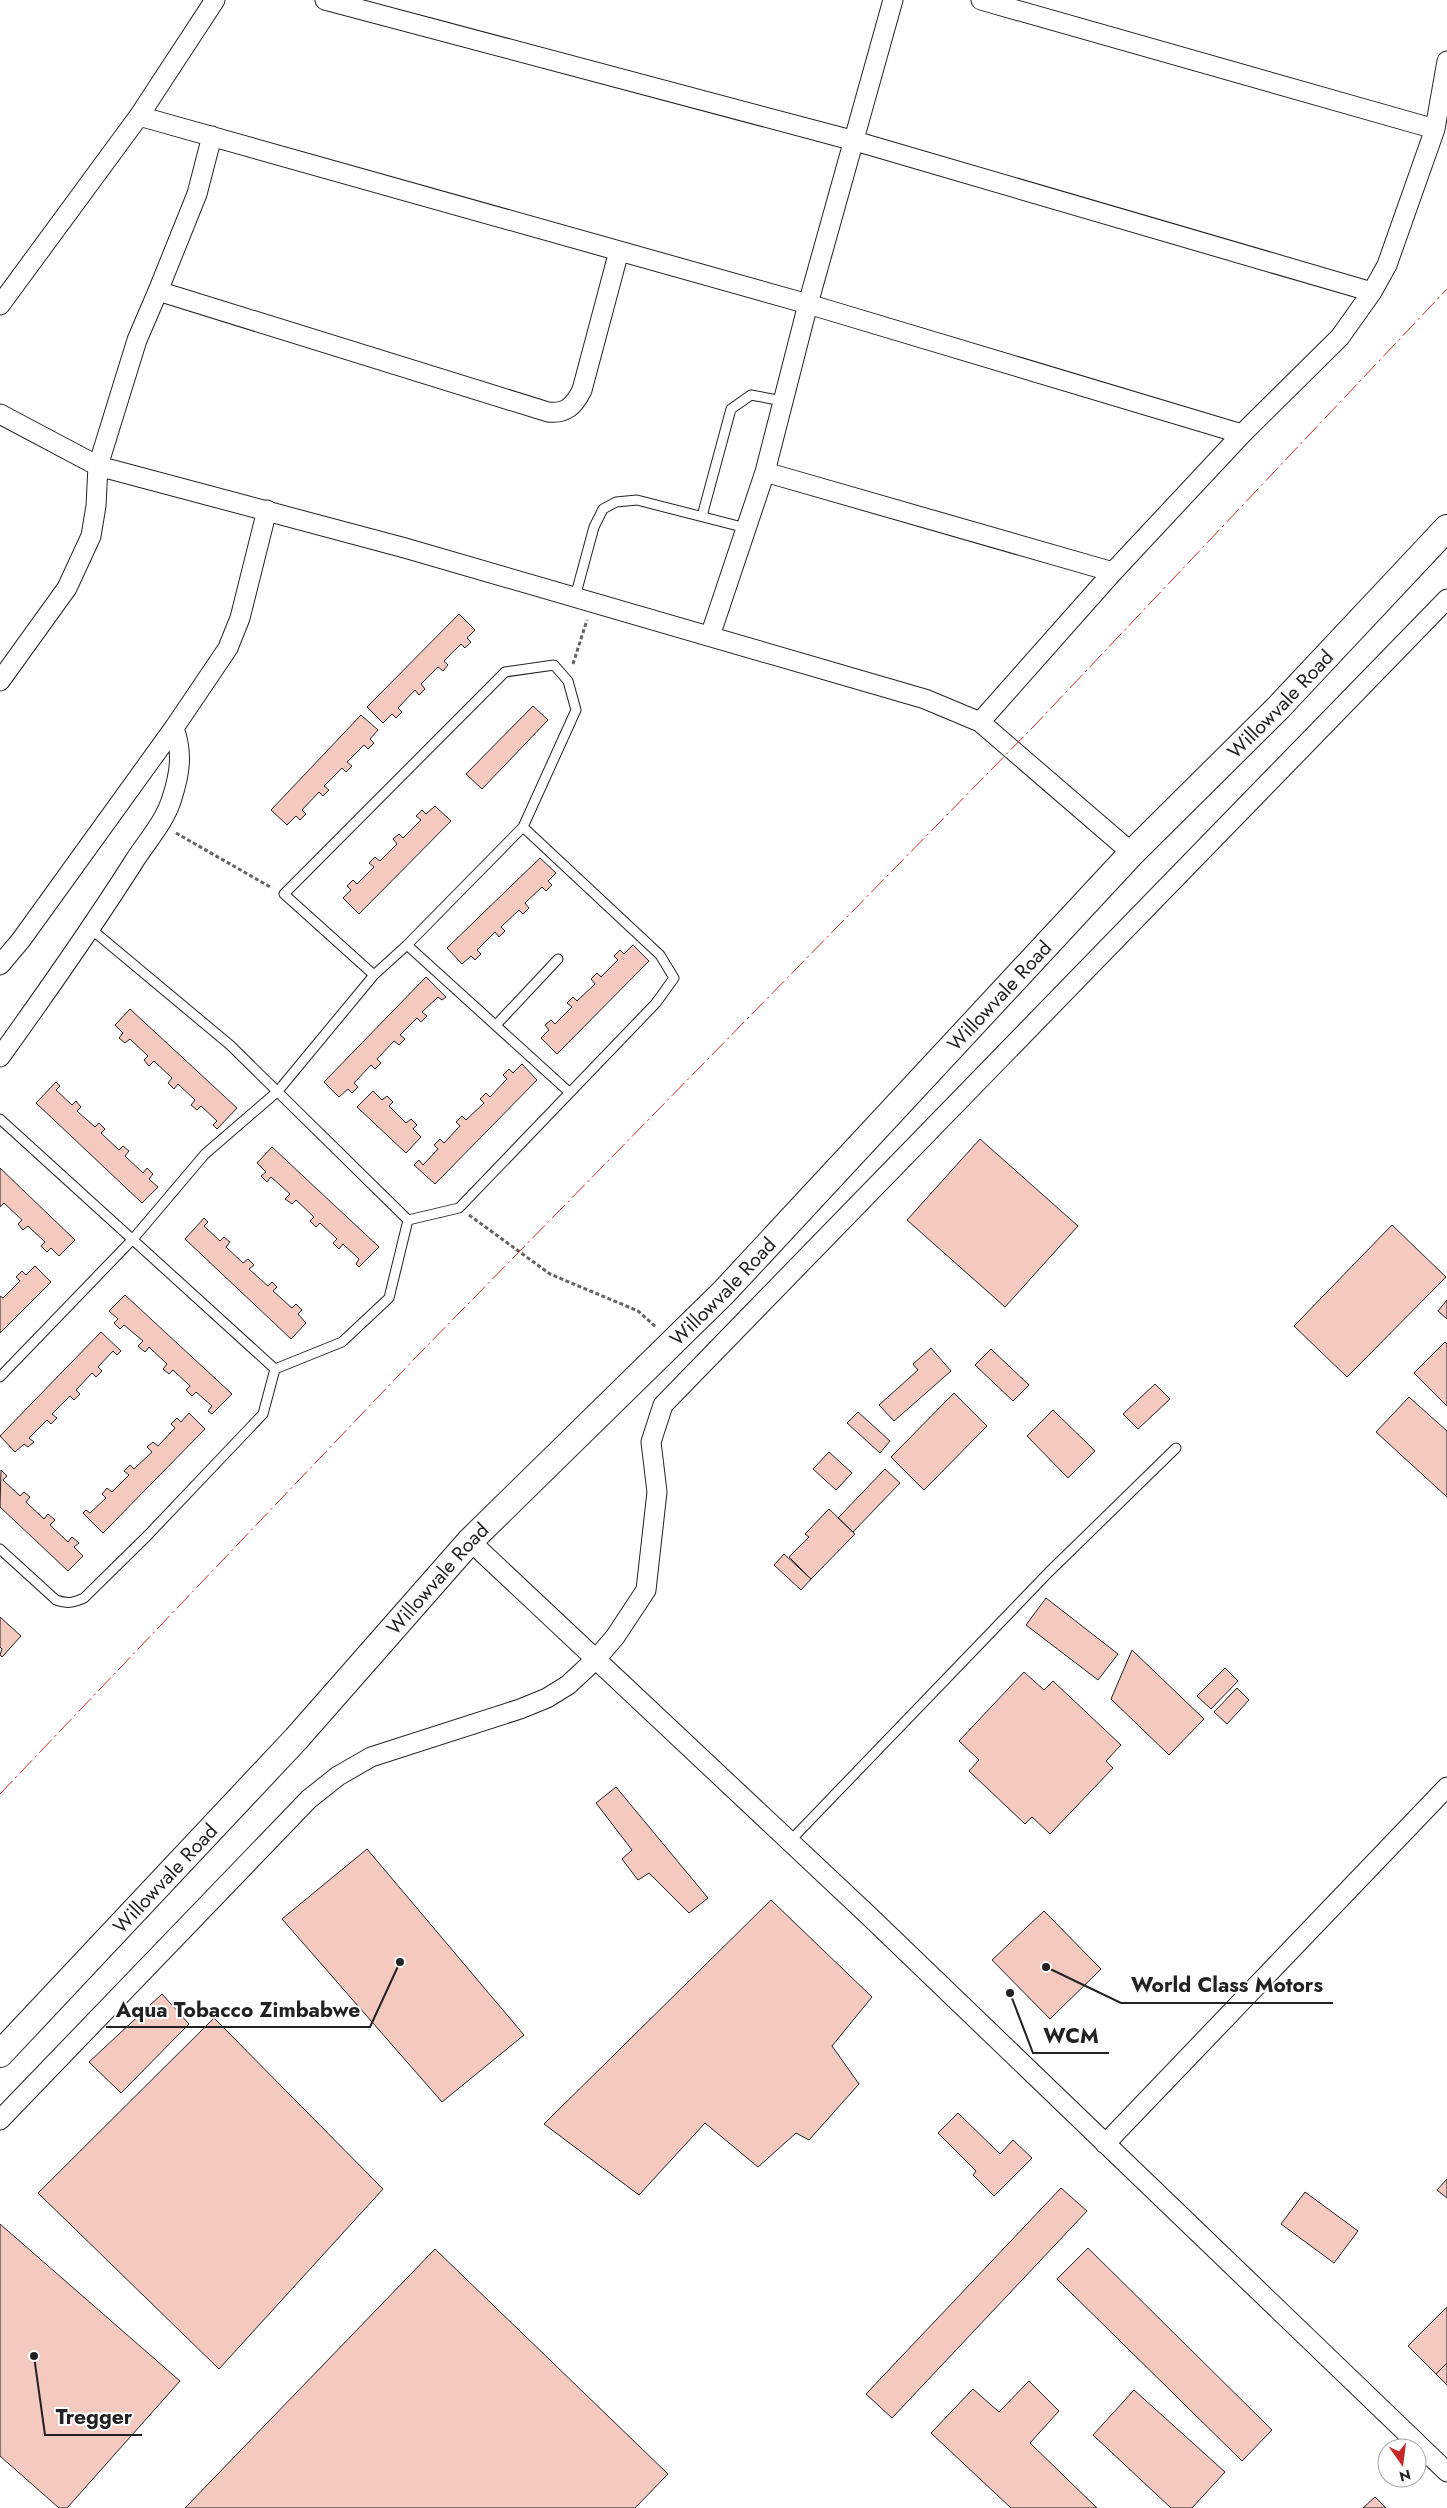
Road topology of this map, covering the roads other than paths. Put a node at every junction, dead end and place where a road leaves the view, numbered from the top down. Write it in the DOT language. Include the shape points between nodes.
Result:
graph roads {
  1 [pos="215,0"];
  2 [pos="325,0"];
  3 [pos="893,0"];
  4 [pos="981,0"];
  5 [pos="1447,61"];
  6 [pos="139,116"];
  7 [pos="1435,129"];
  8 [pos="212,136"];
  9 [pos="855,141"];
  10 [pos="619,250"];
  11 [pos="158,291"];
  12 [pos="1372,292"];
  13 [pos="808,304"];
  14 [pos="0,305"];
  15 [pos="783,401"];
  16 [pos="0,414"];
  17 [pos="1242,434"];
  18 [pos="98,466"];
  19 [pos="765,472"];
  20 [pos="267,510"];
  21 [pos="702,516"];
  22 [pos="746,528"];
  23 [pos="1447,528"];
  24 [pos="1113,572"];
  25 [pos="1447,599"];
  26 [pos="584,600"];
  27 [pos="710,636"];
  28 [pos="0,681"];
  29 [pos="980,722"];
  30 [pos="174,728"];
  31 [pos="523,827"];
  32 [pos="1132,853"];
  33 [pos="91,929"];
  34 [pos="406,945"];
  35 [pos="558,959"];
  36 [pos="0,965"];
  37 [pos="374,975"];
  38 [pos="496,1025"];
  39 [pos="0,1057"];
  40 [pos="278,1091"];
  41 [pos="569,1092"];
  42 [pos="0,1119"];
  43 [pos="408,1220"];
  44 [pos="133,1239"];
  45 [pos="275,1369"];
  46 [pos="0,1377"];
  47 [pos="1176,1448"];
  48 [pos="470,1541"];
  49 [pos="0,1549"];
  50 [pos="596,1659"];
  51 [pos="1445,1793"];
  52 [pos="790,1842"];
  53 [pos="0,2054"];
  54 [pos="0,2120"];
  55 [pos="1105,2144"];
  56 [pos="1447,2472"];
  1 -- 6 [label="street"];
  2 -- 9 [label="street"];
  3 -- 9 [label="street"];
  4 -- 7 [label="street"];
  5 -- 7 [label="street"];
  6 -- 8 [label="street"];
  6 -- 14 [label="street"];
  7 -- 12 [label="street" via="1387,264"];
  8 -- 10 [label="street"];
  8 -- 11 [label="street" via="197,194"];
  9 -- 12 [label="street"];
  9 -- 13 [label="street"];
  10 -- 11 [label="street" via="582,390 575,404 557,413"];
  10 -- 13 [label="street"];
  11 -- 18 [label="street" via="137,340"];
  12 -- 17 [label="street" via="1340,338"];
  13 -- 15 [label="street"];
  13 -- 17 [label="street"];
  15 -- 19 [label="street"];
  15 -- 21 [label="lane" via="751,395 732,409"];
  16 -- 18 [label="street"];
  17 -- 24 [label="street"];
  18 -- 20 [label="street"];
  18 -- 28 [label="street" via="94,526 87,546 67,588"];
  19 -- 22 [label="street"];
  19 -- 24 [label="street"];
  20 -- 26 [label="street"];
  20 -- 30 [label="street" via="236,631"];
  21 -- 22 [label="lane"];
  21 -- 26 [label="lane" via="637,500 616,502 603,509 594,527"];
  22 -- 27 [label="street"];
  23 -- 32 [label="main road, Willowvale Road" via="1278,708"];
  24 -- 29 [label="street"];
  25 -- 50 [label="street" via="663,1405 651,1442 657,1492 646,1590"];
  26 -- 27 [label="street"];
  27 -- 29 [label="street" via="925,699"];
  29 -- 32 [label="street"];
  30 -- 33 [label="street" via="181,755 172,800 160,824"];
  30 -- 36 [label="street"];
  31 -- 34 [label="lane"];
  31 -- 37 [label="lane" via="576,710 568,681 554,665 505,672 284,894"];
  31 -- 41 [label="lane" via="660,955 674,978 656,1004"];
  32 -- 48 [label="main road, Willowvale Road" via="724,1292"];
  33 -- 39 [label="street"];
  33 -- 40 [label="lane" via="230,1044"];
  34 -- 37 [label="lane"];
  34 -- 38 [label="lane"];
  35 -- 38 [label="lane"];
  37 -- 40 [label="lane"];
  38 -- 41 [label="lane"];
  40 -- 43 [label="lane"];
  40 -- 44 [label="lane" via="205,1154"];
  41 -- 43 [label="lane" via="459,1208"];
  42 -- 44 [label="lane"];
  43 -- 45 [label="lane" via="389,1298 342,1342"];
  44 -- 45 [label="lane"];
  44 -- 46 [label="lane"];
  45 -- 49 [label="lane" via="263,1414 84,1598 65,1603 56,1600"];
  47 -- 52 [label="lane" via="1049,1572"];
  48 -- 50 [label="street"];
  48 -- 53 [label="main road, Willowvale Road" via="296,1739"];
  50 -- 52 [label="street"];
  50 -- 54 [label="street" via="568,1685 547,1698 371,1757 308,1799"];
  51 -- 55 [label="street"];
  52 -- 55 [label="street"];
  55 -- 56 [label="street"];
}
